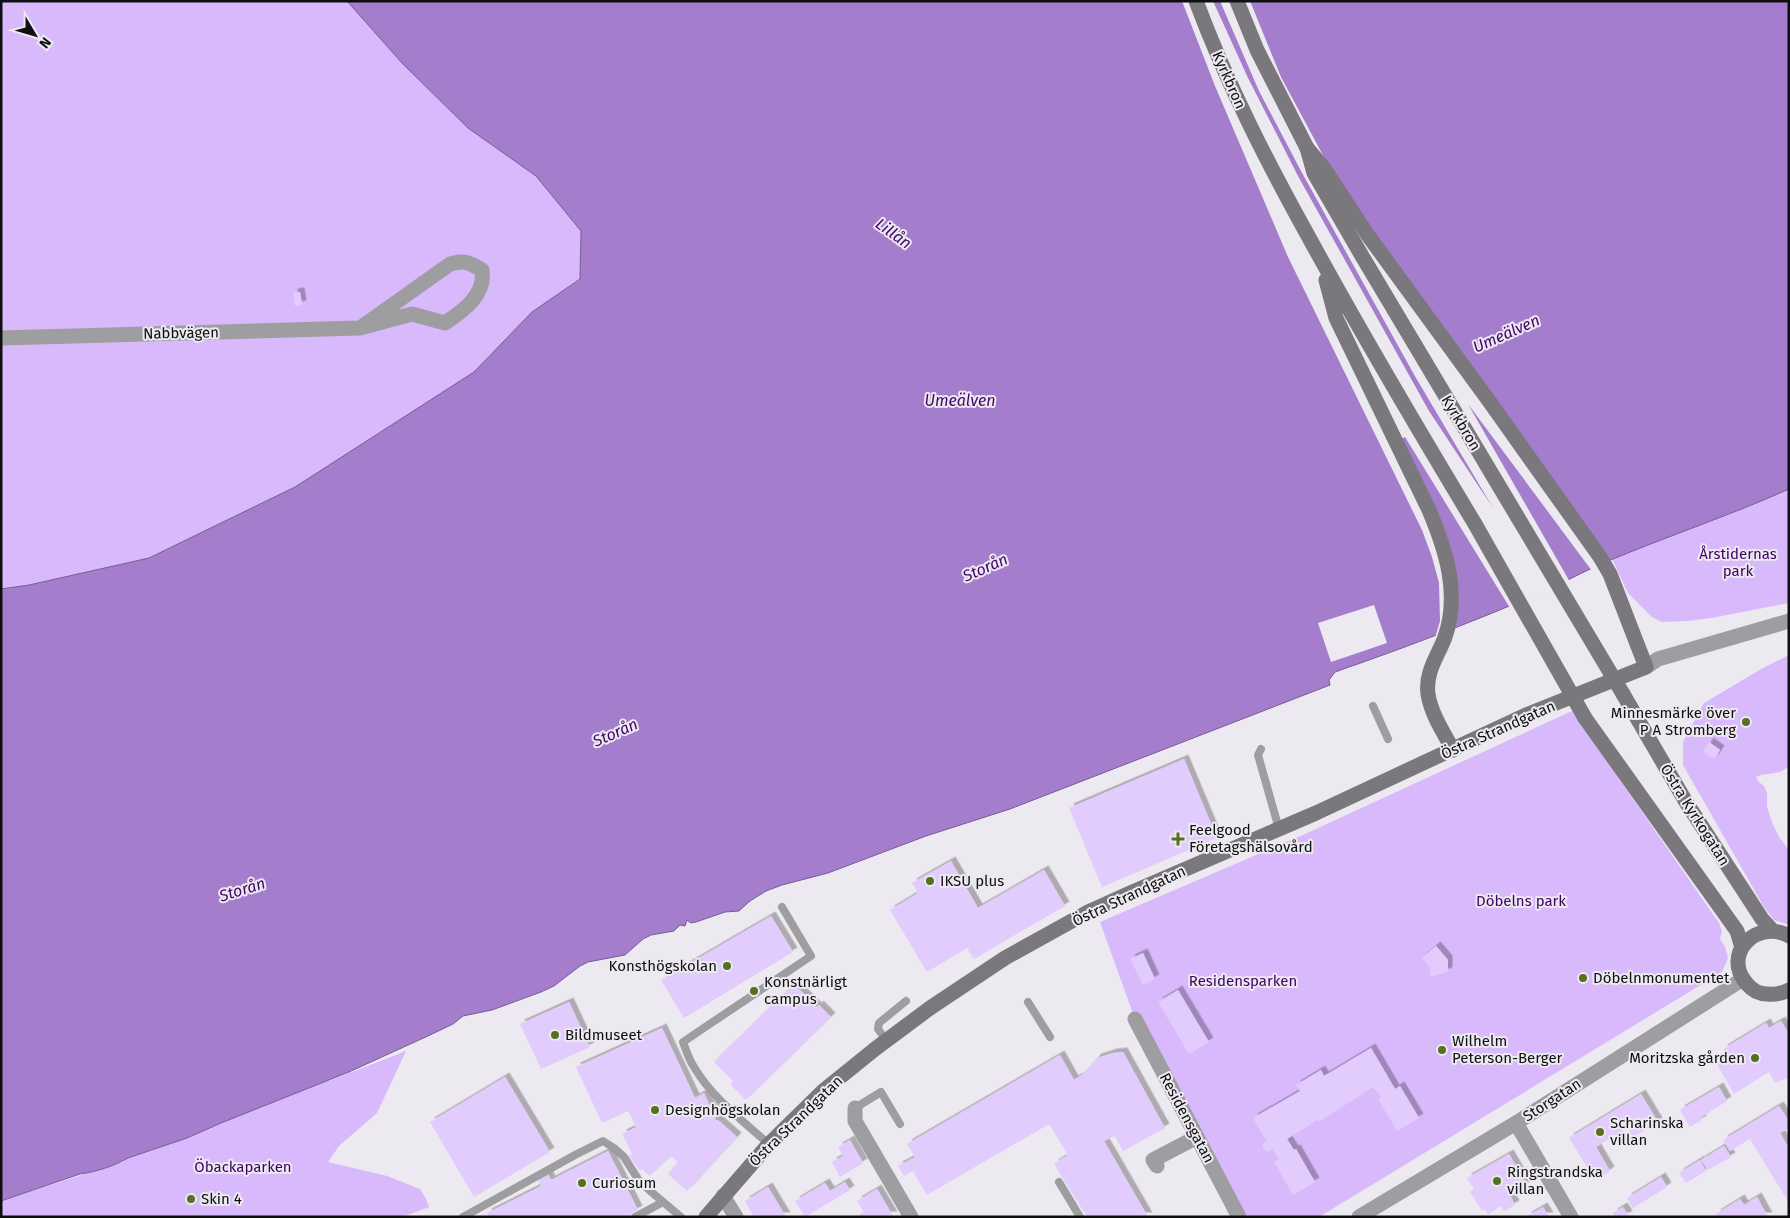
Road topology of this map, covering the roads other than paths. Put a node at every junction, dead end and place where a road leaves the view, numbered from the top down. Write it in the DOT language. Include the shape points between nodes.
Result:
graph roads {
  1 [pos="1196,1"];
  2 [pos="1237,1"];
  3 [pos="1307,148"];
  4 [pos="1322,262"];
  5 [pos="360,328"];
  6 [pos="1,338"];
  7 [pos="1789,621"];
  8 [pos="1646,667"];
  9 [pos="1623,694"];
  10 [pos="1373,706"];
  11 [pos="1585,718"];
  12 [pos="1388,739"];
  13 [pos="1261,749"];
  14 [pos="1452,750"];
  15 [pos="1279,829"];
  16 [pos="782,907"];
  17 [pos="1773,931"];
  18 [pos="1789,936"];
  19 [pos="1742,948"];
  20 [pos="1743,980"];
  21 [pos="1788,992"];
  22 [pos="906,1001"];
  23 [pos="1028,1002"];
  24 [pos="1135,1018"];
  25 [pos="1050,1037"];
  26 [pos="886,1040"];
  27 [pos="855,1108"];
  28 [pos="1516,1123"];
  29 [pos="900,1124"];
  30 [pos="1197,1137"];
  31 [pos="763,1139"];
  32 [pos="1157,1166"];
  33 [pos="1059,1182"];
  34 [pos="723,1196"];
  35 [pos="663,1202"];
  36 [pos="463,1217"];
  37 [pos="635,1217"];
  38 [pos="681,1217"];
  39 [pos="706,1217"];
  40 [pos="736,1217"];
  41 [pos="911,1217"];
  42 [pos="1080,1217"];
  43 [pos="1239,1217"];
  44 [pos="1359,1217"];
  45 [pos="1571,1217"];
  1 -- 4 [label="street, Kyrkbron" via="1230,86"];
  2 -- 3 [label="street, Kyrkbron, bridge" via="1257,50"];
  3 -- 8 [label="street, Kyrkbron" via="1590,542 1606,567"];
  3 -- 9 [label="street, Kyrkbron, bridge" via="1314,173 1338,216"];
  4 -- 11 [label="street, Kyrkbron, bridge"];
  4 -- 14 [label="street, Kyrkbron" via="1336,318 1429,510 1446,559 1451,587 1449,618 1430,672 1428,696"];
  5 -- 5 [label="street, Nabbvägen" via="412,314 445,323 463,311 477,295 484,281 482,270 462,261 450,264"];
  5 -- 6 [label="street, Nabbvägen"];
  7 -- 8 [label="street" via="1658,659"];
  8 -- 14 [label="street, Östra Strandgatan" via="1526,715"];
  9 -- 17 [label="street, Östra Kyrkogatan" via="1692,811"];
  10 -- 12 [label="lane"];
  11 -- 19 [label="street, Östra Kyrkogatan" via="1737,931"];
  13 -- 15 [label="lane" via="1258,755 1260,768"];
  14 -- 15 [label="street, Östra Strandgatan"];
  15 -- 26 [label="street, Östra Strandgatan" via="1088,912 1005,958"];
  16 -- 31 [label="lane" via="811,956 683,1042 694,1067 710,1088 727,1108"];
  17 -- 18 [label="street"];
  17 -- 19 [label="street" via="1754,936"];
  19 -- 20 [label="street, Östra Kyrkogatan" via="1738,966"];
  20 -- 21 [label="street" via="1762,994"];
  20 -- 28 [label="street, Storgatan"];
  22 -- 26 [label="lane" via="879,1023 878,1029"];
  23 -- 25 [label="lane"];
  24 -- 30 [label="street, Residensgatan"];
  26 -- 34 [label="street, Östra Strandgatan" via="822,1091"];
  27 -- 29 [label="lane" via="881,1092"];
  27 -- 41 [label="street" via="855,1121"];
  28 -- 44 [label="street, Storgatan"];
  28 -- 45 [label="street"];
  30 -- 32 [label="street" via="1153,1160"];
  30 -- 43 [label="street, Residensgatan"];
  33 -- 42 [label="lane"];
  34 -- 39 [label="street, Östra Strandgatan"];
  34 -- 40 [label="street"];
  35 -- 36 [label="lane" via="638,1179 624,1157 604,1141"];
  35 -- 37 [label="lane"];
  35 -- 38 [label="lane"];
}
